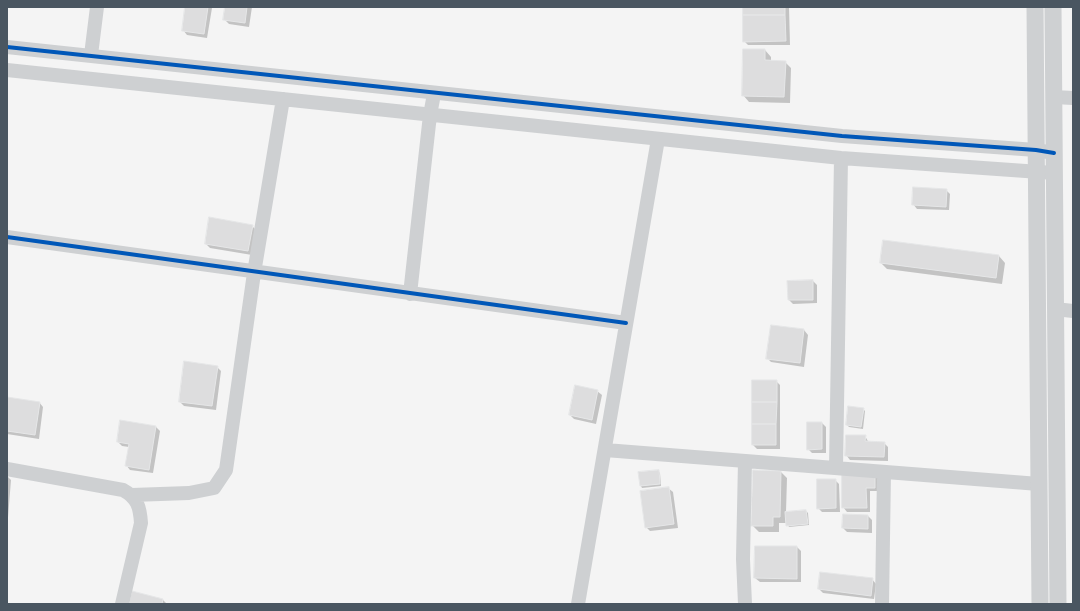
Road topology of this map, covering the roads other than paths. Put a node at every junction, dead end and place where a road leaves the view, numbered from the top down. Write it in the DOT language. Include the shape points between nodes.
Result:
graph roads {
  1 [pos="97,7"];
  2 [pos="1035,7"];
  3 [pos="1053,7"];
  4 [pos="7,47"];
  5 [pos="91,55"];
  6 [pos="7,70"];
  7 [pos="434,94"];
  8 [pos="1054,97"];
  9 [pos="1073,98"];
  10 [pos="283,99"];
  11 [pos="430,114"];
  12 [pos="658,139"];
  13 [pos="1036,150"];
  14 [pos="1054,153"];
  15 [pos="840,158"];
  16 [pos="1036,172"];
  17 [pos="1054,173"];
  18 [pos="7,237"];
  19 [pos="254,273"];
  20 [pos="410,294"];
  21 [pos="1055,309"];
  22 [pos="1073,310"];
  23 [pos="626,323"];
  24 [pos="604,450"];
  25 [pos="745,461"];
  26 [pos="836,468"];
  27 [pos="7,470"];
  28 [pos="884,472"];
  29 [pos="1039,484"];
  30 [pos="132,495"];
  31 [pos="122,604"];
  32 [pos="578,604"];
  33 [pos="745,604"];
  34 [pos="882,604"];
  35 [pos="1040,604"];
  36 [pos="1058,604"];
  1 -- 5 [label="street"];
  2 -- 13 [label="street"];
  3 -- 8 [label="street"];
  4 -- 5 [label="street"];
  5 -- 7 [label="street"];
  6 -- 10 [label="street"];
  7 -- 11 [label="street"];
  7 -- 13 [label="street" via="842,136"];
  8 -- 9 [label="street"];
  8 -- 14 [label="street"];
  10 -- 11 [label="street"];
  10 -- 19 [label="street"];
  11 -- 12 [label="street"];
  11 -- 20 [label="street"];
  12 -- 15 [label="street"];
  12 -- 23 [label="street"];
  13 -- 14 [label="street"];
  13 -- 16 [label="street"];
  14 -- 17 [label="street"];
  15 -- 16 [label="street"];
  15 -- 26 [label="street"];
  16 -- 17 [label="street"];
  16 -- 29 [label="street"];
  17 -- 21 [label="street"];
  18 -- 19 [label="street"];
  19 -- 20 [label="street"];
  19 -- 30 [label="street" via="226,470 214,488 189,493"];
  20 -- 23 [label="street"];
  21 -- 22 [label="street"];
  21 -- 36 [label="street"];
  23 -- 24 [label="street"];
  24 -- 25 [label="street"];
  24 -- 32 [label="street"];
  25 -- 26 [label="street"];
  25 -- 33 [label="street"];
  26 -- 28 [label="street"];
  27 -- 30 [label="street" via="123,490"];
  28 -- 29 [label="street"];
  28 -- 34 [label="street"];
  29 -- 35 [label="street"];
  30 -- 31 [label="street" via="141,511 141,524"];
}
